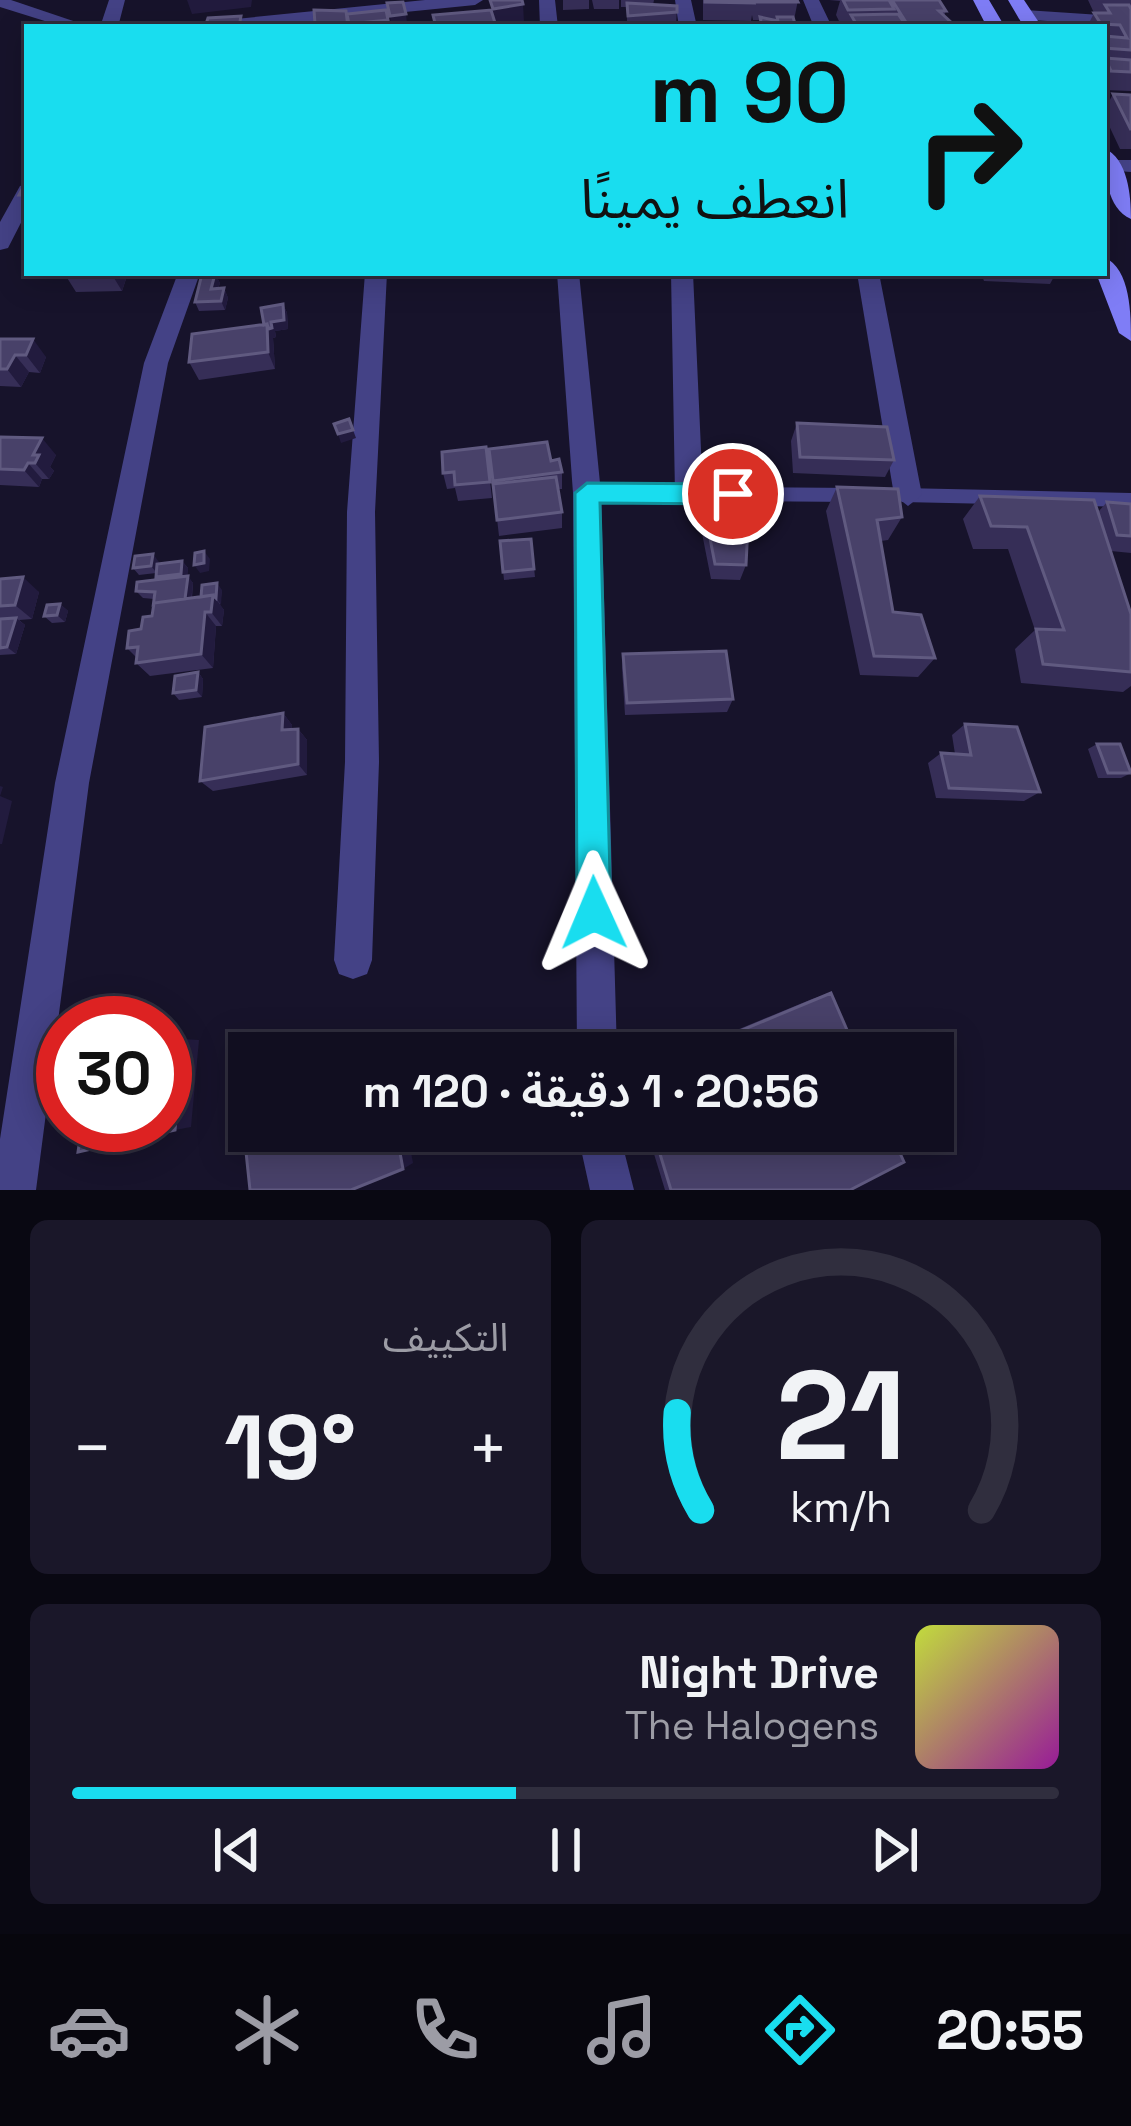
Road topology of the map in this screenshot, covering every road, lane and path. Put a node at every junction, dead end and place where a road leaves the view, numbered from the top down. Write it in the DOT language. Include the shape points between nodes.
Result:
graph roads {
  1 [pos="285,0"];
  2 [pos="475,0"];
  3 [pos="0,2"];
  4 [pos="421,3"];
  5 [pos="1025,14"];
  6 [pos="1131,22"];
  7 [pos="72,24"];
  8 [pos="283,24"];
  9 [pos="1115,161"];
  10 [pos="24,196"];
  11 [pos="1131,212"];
  12 [pos="0,244"];
  13 [pos="1107,272"];
  14 [pos="188,276"];
  15 [pos="376,276"];
  16 [pos="568,276"];
  17 [pos="682,276"];
  18 [pos="869,276"];
  19 [pos="1131,333"];
  20 [pos="587,493"];
  21 [pos="689,494"];
  22 [pos="908,496"];
  23 [pos="1131,500"];
  24 [pos="352,959"];
  25 [pos="597,1032"];
  26 [pos="603,1152"];
  27 [pos="14,1190"];
  28 [pos="612,1190"];
  1 -- 8 [label="street"];
  2 -- 4 [label="street"];
  3 -- 7 [label="street"];
  4 -- 8 [label="street"];
  5 -- 6 [label="street"];
  9 -- 11 [label="main road"];
  10 -- 12 [label="street"];
  13 -- 19 [label="main road"];
  14 -- 27 [label="street" via="156,363 72,783"];
  15 -- 24 [label="street" via="361,512 362,762"];
  16 -- 20 [label="street"];
  17 -- 21 [label="street"];
  18 -- 22 [label="street"];
  20 -- 21 [label="lane"];
  20 -- 25 [label="street"];
  21 -- 22 [label="lane"];
  22 -- 23 [label="lane"];
  26 -- 28 [label="street"];
}
